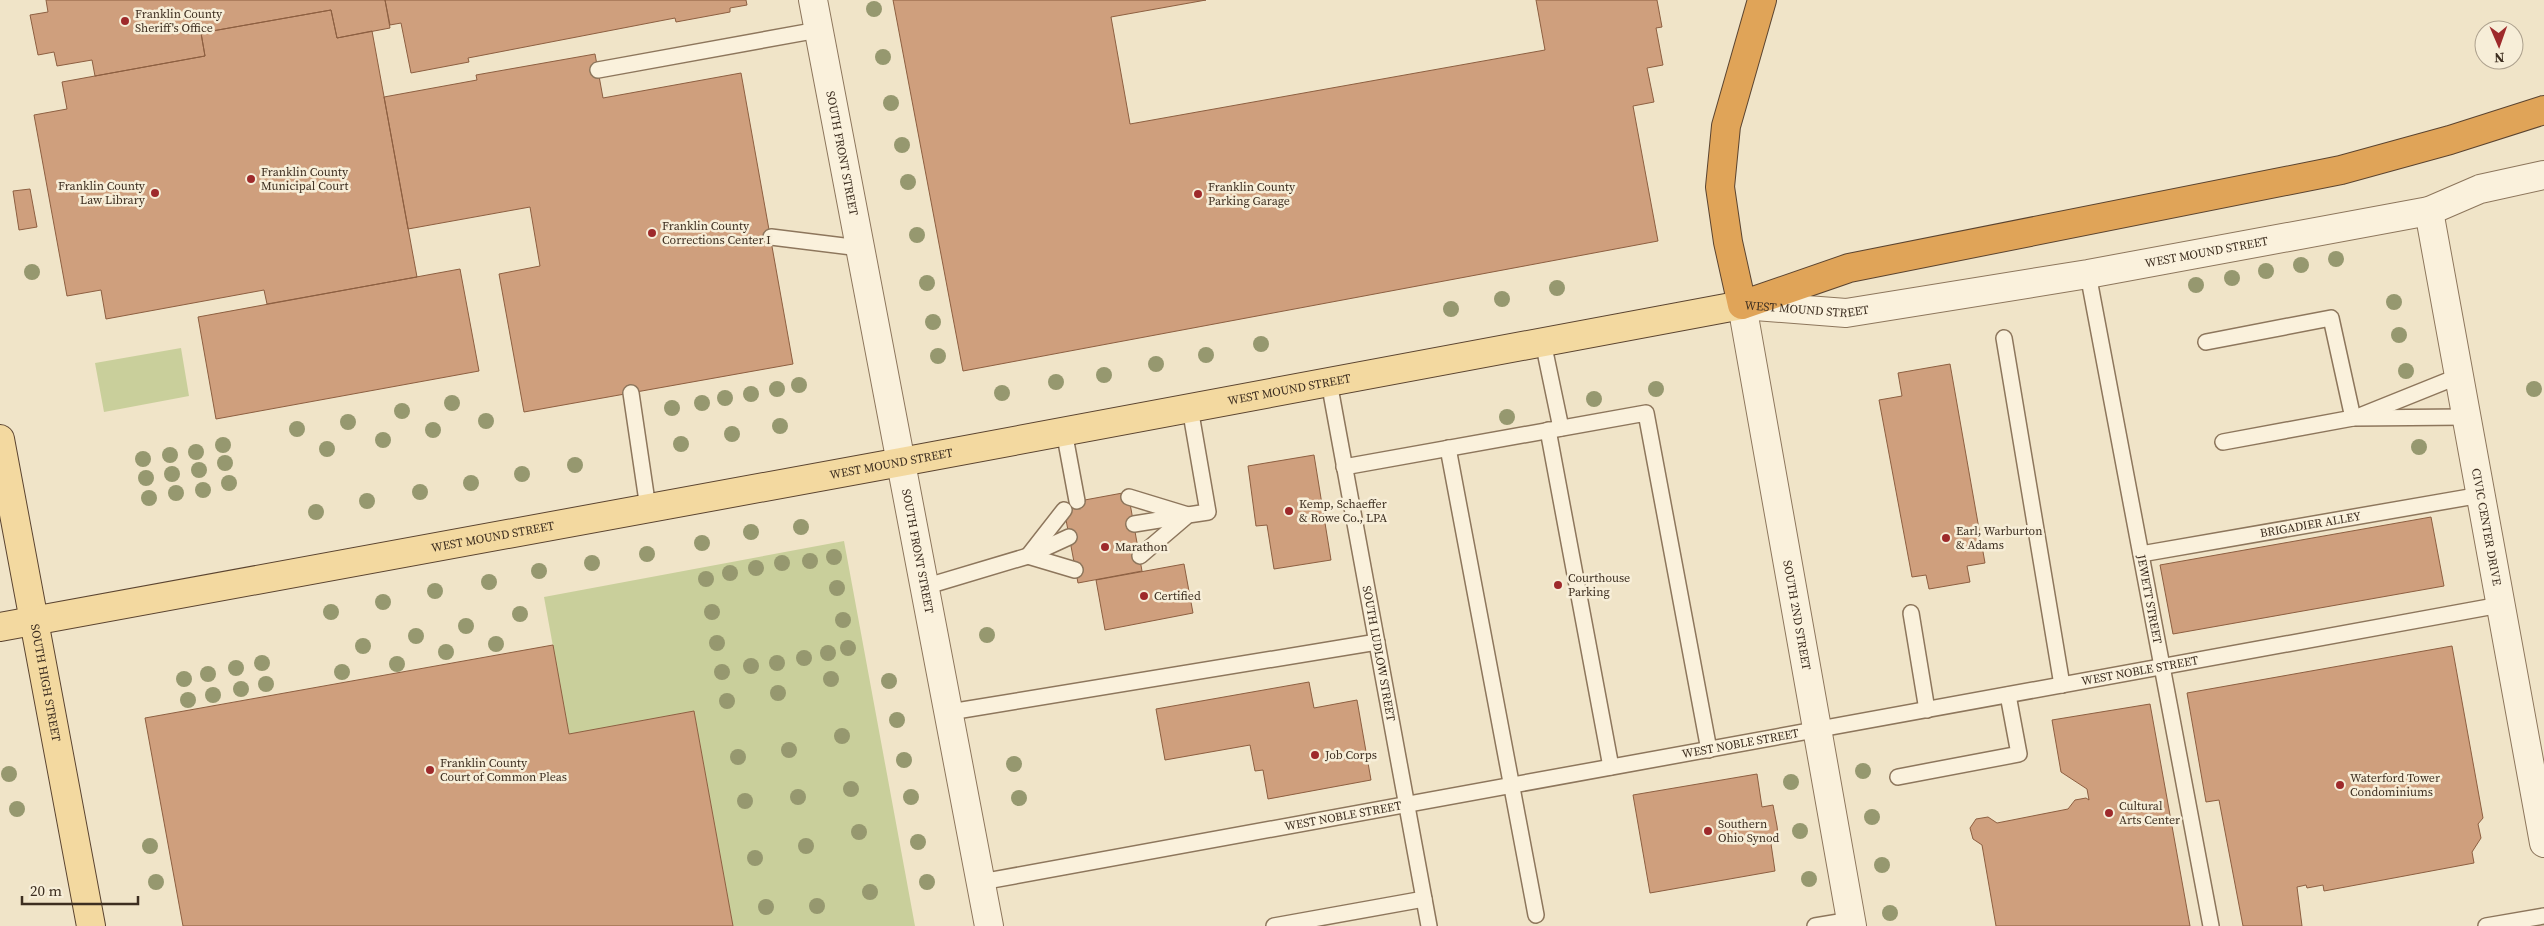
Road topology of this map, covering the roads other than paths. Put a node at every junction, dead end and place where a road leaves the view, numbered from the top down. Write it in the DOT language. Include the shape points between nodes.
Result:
graph roads {
  1 [pos="813,0"];
  2 [pos="1762,0"];
  3 [pos="818,30"];
  4 [pos="598,70"];
  5 [pos="2544,110"];
  6 [pos="2544,175"];
  7 [pos="2429,211"];
  8 [pos="771,237"];
  9 [pos="860,248"];
  10 [pos="2088,274"];
  11 [pos="1742,305"];
  12 [pos="2004,338"];
  13 [pos="1543,342"];
  14 [pos="2206,342"];
  15 [pos="2459,376"];
  16 [pos="1329,382"];
  17 [pos="631,393"];
  18 [pos="1190,408"];
  19 [pos="2466,417"];
  20 [pos="2353,418"];
  21 [pos="1555,429"];
  22 [pos="1064,431"];
  23 [pos="0,440"];
  24 [pos="2223,442"];
  25 [pos="1448,448"];
  26 [pos="901,462"];
  27 [pos="1344,467"];
  28 [pos="2481,495"];
  29 [pos="1128,497"];
  30 [pos="648,508"];
  31 [pos="1188,515"];
  32 [pos="1134,524"];
  33 [pos="1069,537"];
  34 [pos="2141,554"];
  35 [pos="1028,556"];
  36 [pos="1140,556"];
  37 [pos="1075,570"];
  38 [pos="924,588"];
  39 [pos="2500,605"];
  40 [pos="1911,613"];
  41 [pos="34,620"];
  42 [pos="0,627"];
  43 [pos="1376,642"];
  44 [pos="2162,666"];
  45 [pos="2062,685"];
  46 [pos="2008,695"];
  47 [pos="1927,710"];
  48 [pos="950,712"];
  49 [pos="1818,730"];
  50 [pos="1709,750"];
  51 [pos="1611,767"];
  52 [pos="1898,777"];
  53 [pos="1513,786"];
  54 [pos="1407,805"];
  55 [pos="2544,843"];
  56 [pos="981,882"];
  57 [pos="1424,898"];
  58 [pos="1536,914"];
  59 [pos="2544,916"];
  60 [pos="1851,923"];
  61 [pos="91,926"];
  62 [pos="989,926"];
  63 [pos="1274,926"];
  64 [pos="1429,926"];
  65 [pos="1815,926"];
  66 [pos="2211,926"];
  67 [pos="2486,926"];
  1 -- 3 [label="street, SOUTH FRONT STREET"];
  2 -- 11 [label="highway" via="1726,126 1720,187"];
  3 -- 4 [label="lane"];
  3 -- 9 [label="street, SOUTH FRONT STREET"];
  5 -- 11 [label="highway" via="2341,170 1849,268"];
  6 -- 7 [label="street, WEST MOUND STREET" via="2480,188"];
  7 -- 10 [label="street, WEST MOUND STREET"];
  7 -- 15 [label="street, CIVIC CENTER DRIVE"];
  8 -- 9 [label="lane"];
  9 -- 26 [label="street, SOUTH FRONT STREET"];
  10 -- 11 [label="street, WEST MOUND STREET" via="1846,313"];
  10 -- 34 [label="lane, JEWETT STREET"];
  11 -- 13 [label="main road, WEST MOUND STREET"];
  11 -- 49 [label="street, SOUTH 2ND STREET"];
  12 -- 45 [label="lane"];
  13 -- 16 [label="main road, WEST MOUND STREET"];
  13 -- 21 [label="lane"];
  14 -- 20 [label="lane" via="2332,318"];
  15 -- 19 [label="street, CIVIC CENTER DRIVE"];
  15 -- 20 [label="lane"];
  16 -- 18 [label="main road, WEST MOUND STREET"];
  16 -- 27 [label="lane, SOUTH LUDLOW STREET"];
  17 -- 30 [label="lane"];
  18 -- 22 [label="main road, WEST MOUND STREET"];
  18 -- 31 [label="lane" via="1208,512"];
  19 -- 20 [label="lane"];
  19 -- 28 [label="street, CIVIC CENTER DRIVE"];
  20 -- 24 [label="lane"];
  21 -- 25 [label="lane"];
  21 -- 50 [label="lane" via="1646,413"];
  21 -- 51 [label="lane"];
  22 -- 26 [label="main road, WEST MOUND STREET"];
  22 -- 35 [label="lane" via="1070,506"];
  23 -- 41 [label="main road, SOUTH HIGH STREET"];
  25 -- 27 [label="lane"];
  25 -- 53 [label="lane"];
  26 -- 30 [label="main road, WEST MOUND STREET"];
  26 -- 38 [label="street, SOUTH FRONT STREET"];
  27 -- 43 [label="lane, SOUTH LUDLOW STREET"];
  28 -- 34 [label="lane, BRIGADIER ALLEY"];
  28 -- 39 [label="street, CIVIC CENTER DRIVE"];
  29 -- 31 [label="lane"];
  30 -- 41 [label="main road, WEST MOUND STREET"];
  31 -- 32 [label="lane"];
  31 -- 36 [label="lane"];
  33 -- 35 [label="lane"];
  34 -- 44 [label="lane, JEWETT STREET"];
  35 -- 37 [label="lane"];
  35 -- 38 [label="lane"];
  38 -- 48 [label="street, SOUTH FRONT STREET"];
  39 -- 44 [label="lane, WEST NOBLE STREET"];
  39 -- 55 [label="street, CIVIC CENTER DRIVE"];
  40 -- 47 [label="lane"];
  41 -- 42 [label="main road, WEST MOUND STREET"];
  41 -- 61 [label="main road, SOUTH HIGH STREET"];
  43 -- 48 [label="lane"];
  43 -- 54 [label="lane, SOUTH LUDLOW STREET"];
  44 -- 45 [label="lane, WEST NOBLE STREET"];
  44 -- 66 [label="lane, JEWETT STREET"];
  45 -- 46 [label="lane, WEST NOBLE STREET"];
  46 -- 47 [label="lane, WEST NOBLE STREET"];
  46 -- 52 [label="lane" via="2019,754"];
  47 -- 49 [label="lane, WEST NOBLE STREET"];
  48 -- 56 [label="street, SOUTH FRONT STREET"];
  49 -- 50 [label="lane, WEST NOBLE STREET"];
  49 -- 60 [label="street, SOUTH 2ND STREET"];
  50 -- 51 [label="lane, WEST NOBLE STREET"];
  51 -- 53 [label="lane, WEST NOBLE STREET"];
  53 -- 54 [label="lane, WEST NOBLE STREET"];
  53 -- 58 [label="lane"];
  54 -- 56 [label="lane, WEST NOBLE STREET"];
  54 -- 57 [label="lane, SOUTH LUDLOW STREET"];
  56 -- 62 [label="street, SOUTH FRONT STREET"];
  57 -- 63 [label="lane"];
  57 -- 64 [label="lane, SOUTH LUDLOW STREET"];
  59 -- 67 [label="lane"];
  60 -- 65 [label="lane"];
}
